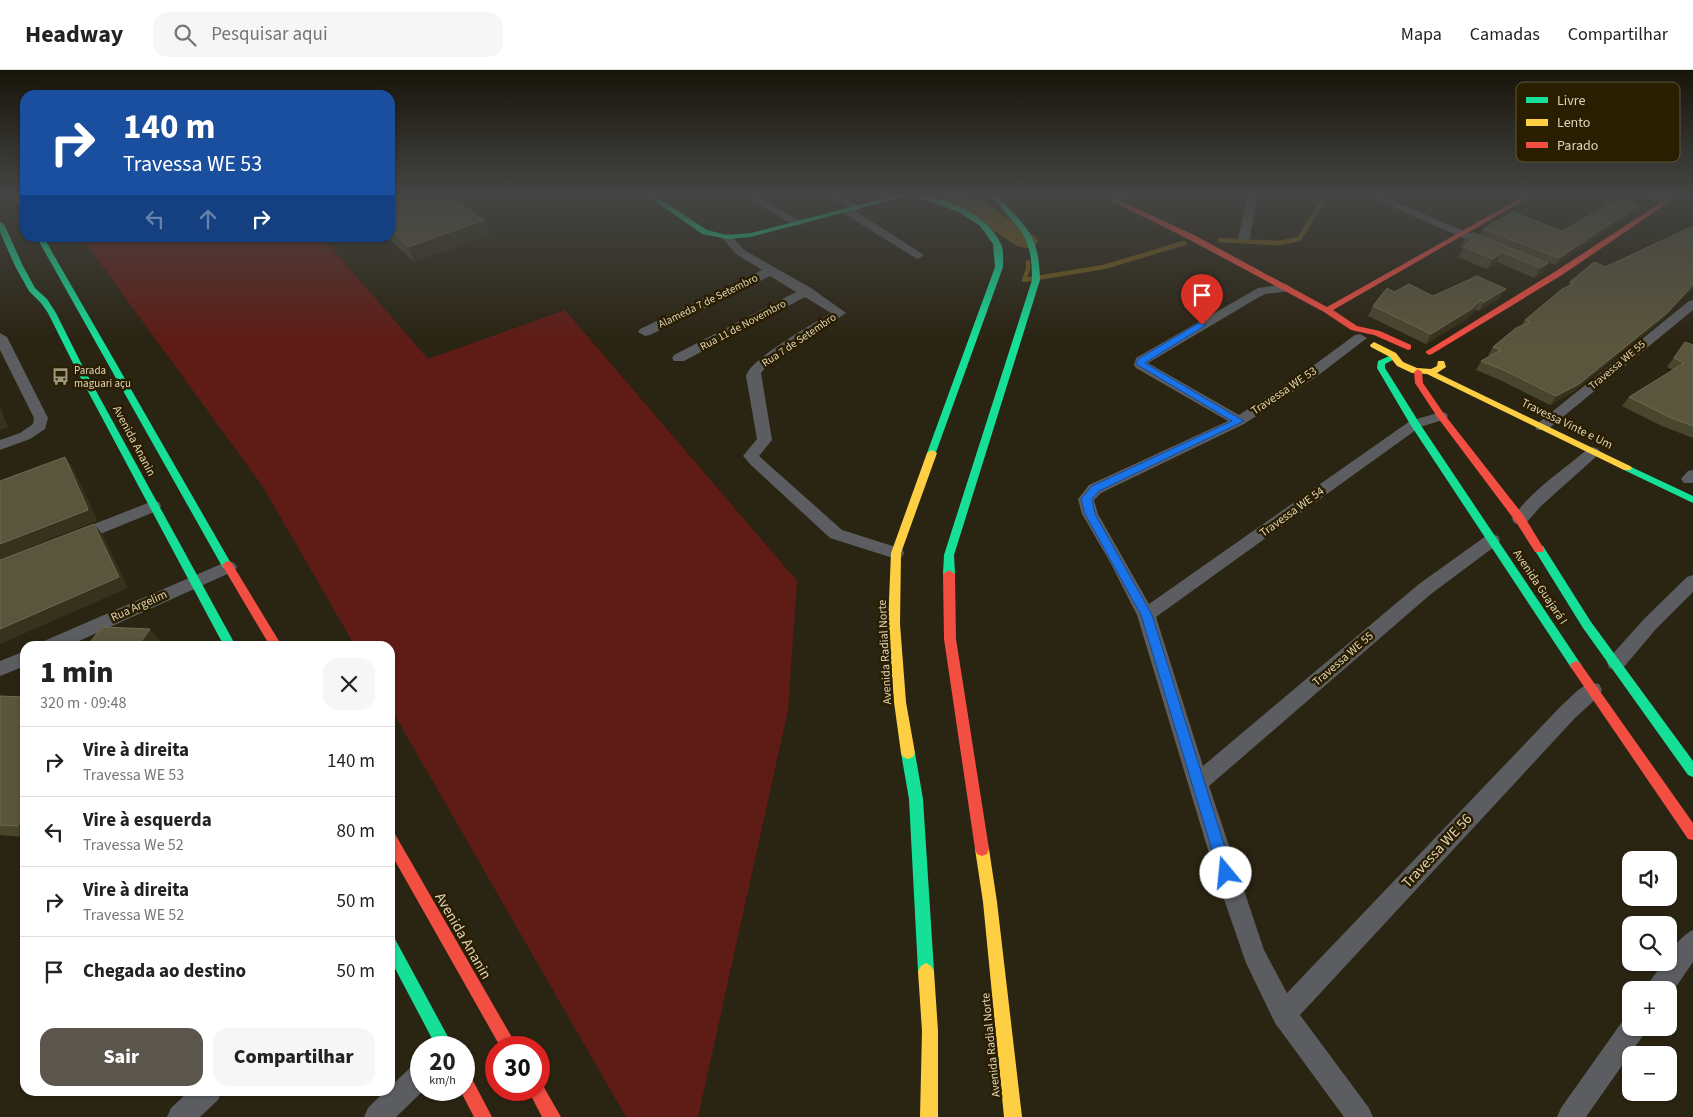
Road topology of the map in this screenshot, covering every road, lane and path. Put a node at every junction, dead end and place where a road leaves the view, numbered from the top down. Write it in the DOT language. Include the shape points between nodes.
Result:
graph roads {
  1 [pos="14,243"];
  2 [pos="43,243"];
  3 [pos="732,243"];
  4 [pos="900,243"];
  5 [pos="996,243"];
  6 [pos="1034,243"];
  7 [pos="1202,243"];
  8 [pos="1446,243"];
  9 [pos="1483,243"];
  10 [pos="1604,243"];
  11 [pos="1488,245"];
  12 [pos="48,252"];
  13 [pos="918,255"];
  14 [pos="26,258"];
  15 [pos="1542,266"];
  16 [pos="772,270"];
  17 [pos="1560,273"];
  18 [pos="1286,288"];
  19 [pos="807,291"];
  20 [pos="1693,304"];
  21 [pos="1327,310"];
  22 [pos="645,332"];
  23 [pos="1357,333"];
  24 [pos="0,336"];
  25 [pos="1408,347"];
  26 [pos="1433,354"];
  27 [pos="1394,356"];
  28 [pos="679,358"];
  29 [pos="1454,364"];
  30 [pos="1424,372"];
  31 [pos="1441,416"];
  32 [pos="1239,421"];
  33 [pos="1415,424"];
  34 [pos="1542,427"];
  35 [pos="0,445"];
  36 [pos="1592,452"];
  37 [pos="1693,500"];
  38 [pos="153,506"];
  39 [pos="1520,520"];
  40 [pos="1492,540"];
  41 [pos="63,542"];
  42 [pos="896,553"];
  43 [pos="228,567"];
  44 [pos="195,581"];
  45 [pos="1693,581"];
  46 [pos="1146,615"];
  47 [pos="62,641"];
  48 [pos="227,641"];
  49 [pos="273,641"];
  50 [pos="20,660"];
  51 [pos="1616,663"];
  52 [pos="0,669"];
  53 [pos="1592,690"];
  54 [pos="1693,771"];
  55 [pos="1198,783"];
  56 [pos="1693,834"];
  57 [pos="395,848"];
  58 [pos="1693,942"];
  59 [pos="395,953"];
  60 [pos="1665,981"];
  61 [pos="1284,1014"];
  62 [pos="440,1036"];
  63 [pos="503,1036"];
  64 [pos="1627,1036"];
  65 [pos="410,1086"];
  66 [pos="203,1096"];
  67 [pos="475,1101"];
  68 [pos="543,1101"];
  69 [pos="180,1117"];
  70 [pos="377,1117"];
  71 [pos="483,1117"];
  72 [pos="552,1117"];
  73 [pos="929,1117"];
  74 [pos="1013,1117"];
  75 [pos="1360,1117"];
  76 [pos="1570,1117"];
  1 -- 14 [label="main road, Avenida Ananin"];
  2 -- 12 [label="main road, Avenida Ananin"];
  3 -- 16 [label="street, Rua 7 de Setembro" via="740,252"];
  4 -- 13 [label="street"];
  5 -- 42 [label="main road, Avenida Radial Norte" via="999,267"];
  6 -- 74 [label="main road, Avenida Radial Norte" via="1036,280 949,555 950,639 990,902"];
  7 -- 18 [label="main road"];
  8 -- 21 [label="main road"];
  9 -- 11 [label="street"];
  10 -- 17 [label="main road"];
  12 -- 14 [label="main road"];
  12 -- 43 [label="main road, Avenida Ananin"];
  14 -- 38 [label="main road, Avenida Ananin" via="32,289 52,313"];
  15 -- 17 [label="street"];
  16 -- 19 [label="street, Rua 7 de Setembro"];
  16 -- 22 [label="street, Alameda 7 de Setembro"];
  17 -- 26 [label="main road"];
  18 -- 21 [label="main road"];
  18 -- 32 [label="street" via="1262,291 1141,361 1140,364"];
  19 -- 28 [label="street, Rua 11 de Novembro"];
  19 -- 42 [label="street, Rua 7 de Setembro" via="840,313 763,362 754,372 765,440 751,456 836,534"];
  20 -- 34 [label="street, Travessa WE 55"];
  21 -- 23 [label="main road"];
  23 -- 25 [label="main road" via="1377,333"];
  23 -- 27 [label="main road, Travessa Vinte e Um"];
  23 -- 32 [label="street, Travessa WE 53" via="1311,374"];
  24 -- 35 [label="street" via="41,418 40,426"];
  25 -- 26 [label="main road"];
  25 -- 27 [label="main road" via="1396,351"];
  26 -- 29 [label="main road"];
  26 -- 30 [label="main road" via="1441,361 1442,367 1438,371"];
  27 -- 30 [label="main road, Travessa Vinte e Um" via="1403,366"];
  27 -- 33 [label="main road, Avenida Guajará I" via="1381,363 1381,368"];
  30 -- 31 [label="main road, Avenida Guajará I" via="1419,383"];
  30 -- 34 [label="main road, Travessa Vinte e Um"];
  31 -- 33 [label="street, Travessa WE 54"];
  31 -- 39 [label="main road, Avenida Guajará I"];
  32 -- 46 [label="street, Travessa WE 53" via="1095,488 1086,499 1090,514"];
  33 -- 40 [label="main road, Avenida Guajará I"];
  33 -- 46 [label="street, Travessa WE 54"];
  34 -- 36 [label="main road, Travessa Vinte e Um"];
  36 -- 37 [label="main road, Travessa Vinte e Um"];
  36 -- 39 [label="street" via="1535,502"];
  38 -- 41 [label="street"];
  38 -- 44 [label="main road, Avenida Ananin"];
  39 -- 51 [label="main road, Avenida Guajará I" via="1587,625"];
  40 -- 53 [label="main road, Avenida Guajará I"];
  40 -- 55 [label="street, Travessa WE 55" via="1425,588"];
  42 -- 73 [label="main road, Avenida Radial Norte" via="894,624 900,702 916,799 930,1031"];
  43 -- 44 [label="street, Rua Argelim"];
  43 -- 49 [label="main road, Avenida Ananin"];
  44 -- 47 [label="street, Rua Argelim"];
  44 -- 48 [label="main road, Avenida Ananin"];
  45 -- 51 [label="street"];
  46 -- 55 [label="street"];
  50 -- 52 [label="street"];
  51 -- 54 [label="main road, Avenida Guajará I"];
  53 -- 56 [label="main road, Avenida Guajará I"];
  53 -- 61 [label="street, Travessa WE 56"];
  55 -- 61 [label="street" via="1254,955"];
  57 -- 63 [label="main road, Avenida Ananin"];
  58 -- 60 [label="street"];
  59 -- 62 [label="main road"];
  61 -- 75 [label="street"];
  64 -- 76 [label="street"];
  65 -- 70 [label="street"];
  66 -- 69 [label="street"];
  67 -- 71 [label="main road"];
  68 -- 72 [label="main road"];
}
